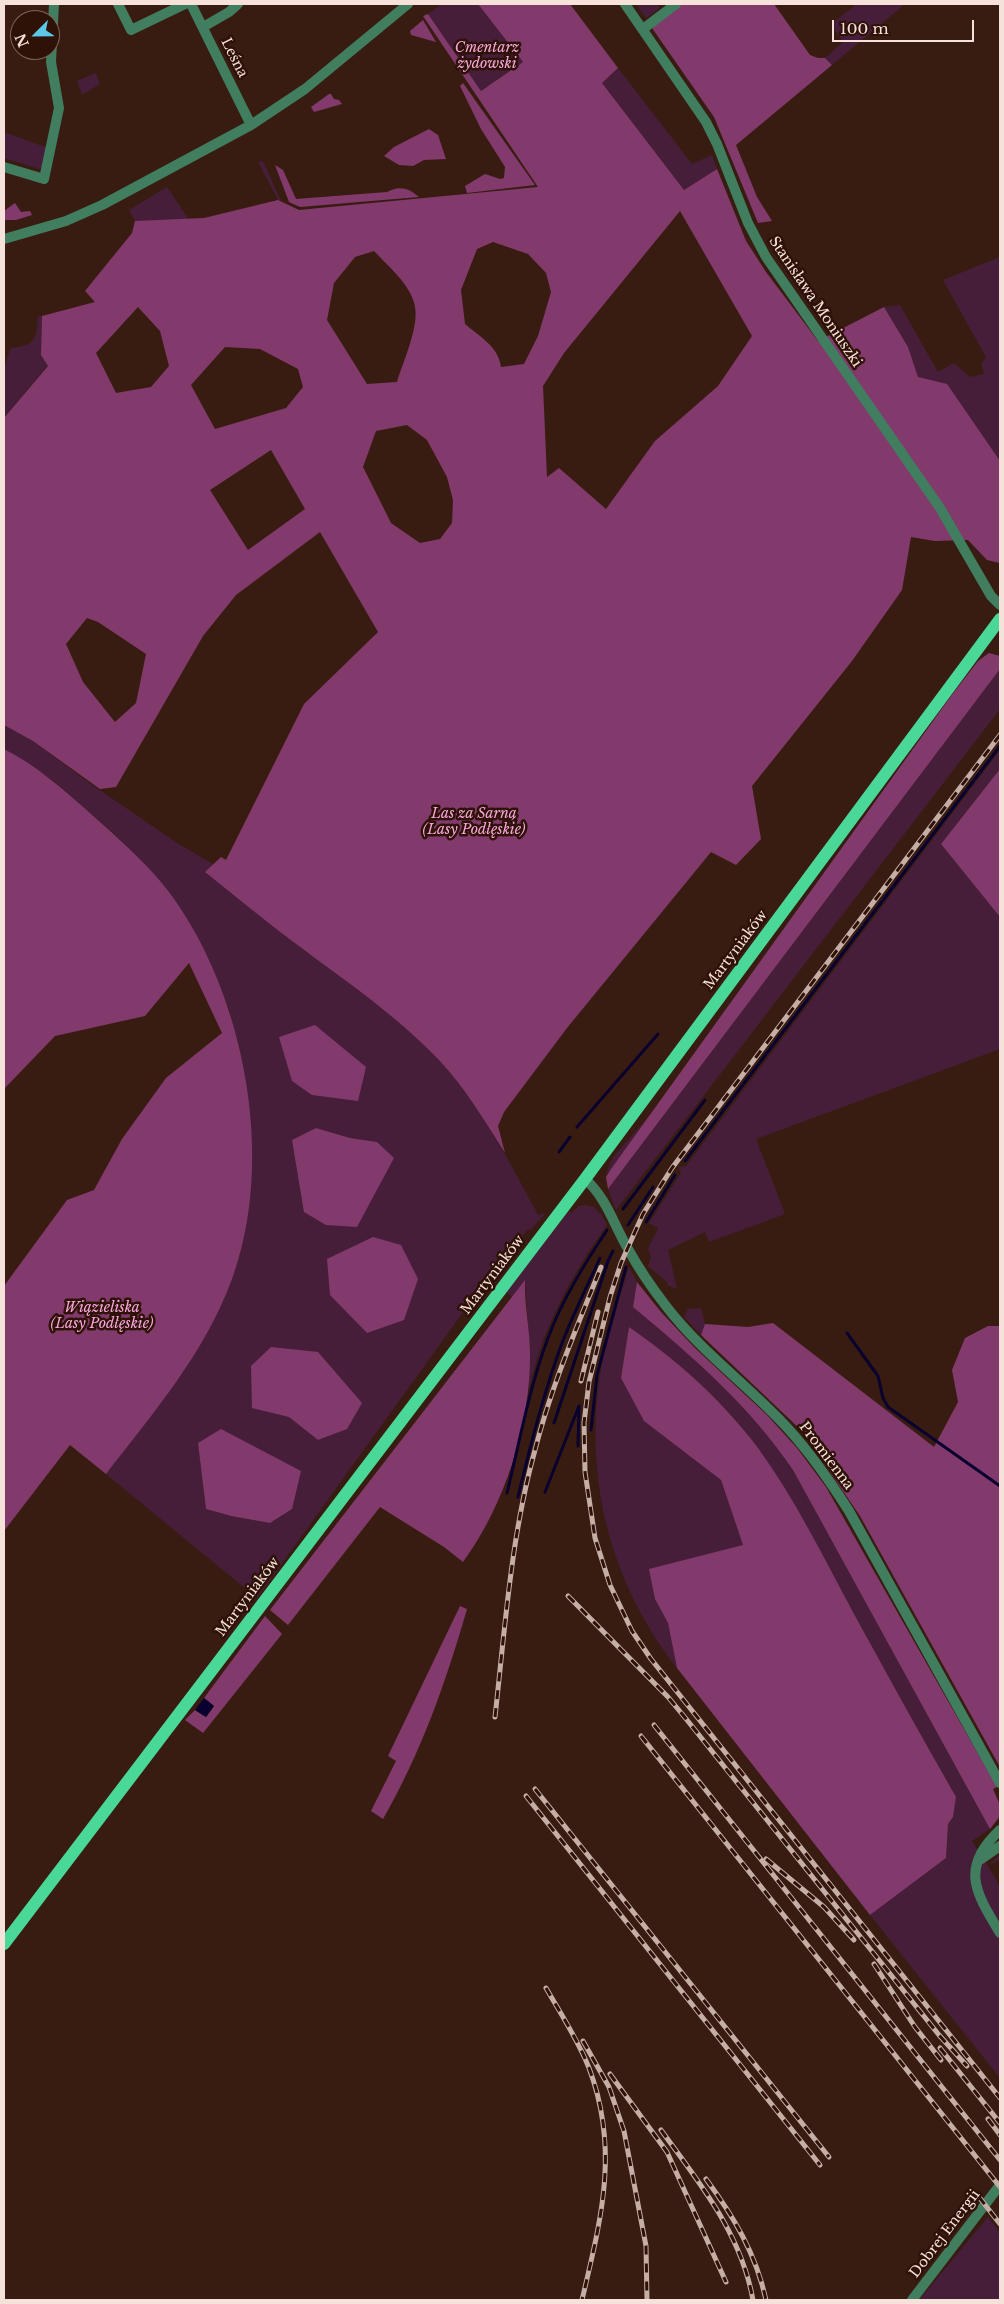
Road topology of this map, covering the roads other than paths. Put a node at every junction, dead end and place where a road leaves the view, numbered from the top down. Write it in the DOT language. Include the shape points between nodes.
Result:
graph roads {
  1 [pos="54,4"];
  2 [pos="118,4"];
  3 [pos="185,4"];
  4 [pos="191,4"];
  5 [pos="238,4"];
  6 [pos="408,4"];
  7 [pos="625,4"];
  8 [pos="676,4"];
  9 [pos="203,27"];
  10 [pos="643,29"];
  11 [pos="251,124"];
  12 [pos="4,167"];
  13 [pos="4,239"];
  14 [pos="1000,605"];
  15 [pos="1000,619"];
  16 [pos="585,1179"];
  17 [pos="1000,1783"];
  18 [pos="1000,1830"];
  19 [pos="1000,1846"];
  20 [pos="980,1859"];
  21 [pos="1000,1933"];
  22 [pos="4,1944"];
  23 [pos="1000,2185"];
  24 [pos="912,2300"];
  1 -- 12 [label="street" via="51,69 59,108 44,179"];
  2 -- 3 [label="street" via="131,30"];
  4 -- 9 [label="street, Leśna"];
  5 -- 9 [label="street"];
  6 -- 11 [label="street" via="305,89"];
  7 -- 10 [label="street, Stanisława Moniuszki"];
  8 -- 10 [label="street"];
  9 -- 11 [label="street, Leśna"];
  10 -- 14 [label="street, Stanisława Moniuszki" via="706,122 766,257 940,508 991,596"];
  11 -- 13 [label="street" via="102,205 66,221"];
  15 -- 16 [label="main road, Martyniaków"];
  16 -- 17 [label="street, Promienna" via="598,1191 639,1269 667,1307 695,1340 778,1418 828,1477"];
  16 -- 22 [label="main road, Martyniaków"];
  18 -- 20 [label="street" via="987,1844"];
  19 -- 20 [label="street"];
  20 -- 21 [label="street" via="975,1874 976,1888"];
  23 -- 24 [label="street, Dobrej Energii"];
}
